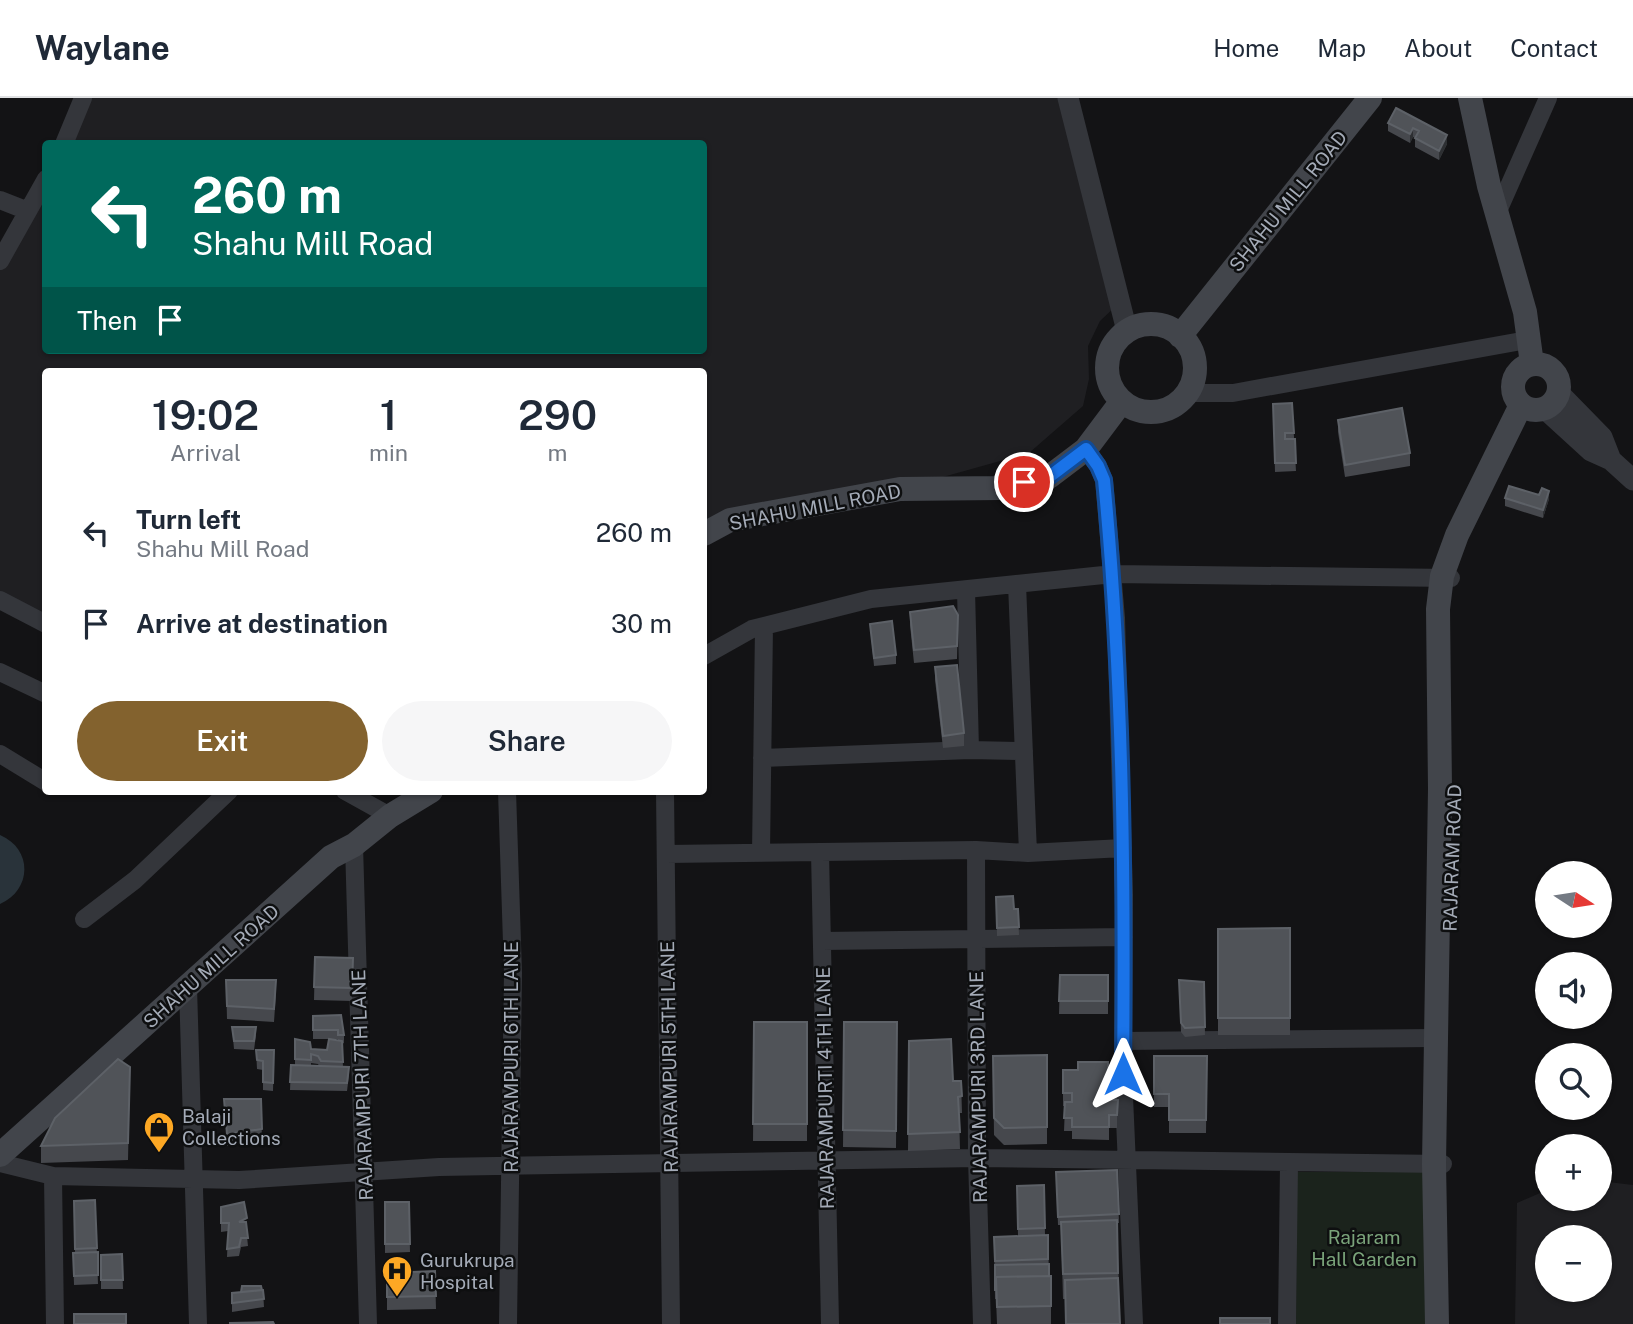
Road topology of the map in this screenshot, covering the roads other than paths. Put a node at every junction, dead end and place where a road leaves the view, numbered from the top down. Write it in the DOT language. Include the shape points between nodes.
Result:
graph roads {
  1 [pos="83,98"];
  2 [pos="1068,98"];
  3 [pos="1370,98"];
  4 [pos="1470,98"];
  5 [pos="1548,98"];
  6 [pos="66,140"];
  7 [pos="42,185"];
  8 [pos="0,200"];
  9 [pos="28,211"];
  10 [pos="1498,211"];
  11 [pos="0,261"];
  12 [pos="1127,331"];
  13 [pos="1180,336"];
  14 [pos="1530,352"];
  15 [pos="1188,394"];
  16 [pos="1122,401"];
  17 [pos="1540,404"];
  18 [pos="1086,449"];
  19 [pos="1633,481"];
  20 [pos="707,532"];
  21 [pos="1113,574"];
  22 [pos="1448,577"];
  23 [pos="1017,584"];
  24 [pos="967,590"];
  25 [pos="0,600"];
  26 [pos="42,622"];
  27 [pos="764,626"];
  28 [pos="707,654"];
  29 [pos="0,672"];
  30 [pos="42,692"];
  31 [pos="970,750"];
  32 [pos="1024,751"];
  33 [pos="0,754"];
  34 [pos="762,758"];
  35 [pos="42,780"];
  36 [pos="225,795"];
  37 [pos="352,795"];
  38 [pos="424,795"];
  39 [pos="507,795"];
  40 [pos="665,795"];
  41 [pos="390,816"];
  42 [pos="354,845"];
  43 [pos="1123,848"];
  44 [pos="976,850"];
  45 [pos="820,852"];
  46 [pos="761,853"];
  47 [pos="1028,853"];
  48 [pos="666,854"];
  49 [pos="84,919"];
  50 [pos="1124,937"];
  51 [pos="976,939"];
  52 [pos="822,941"];
  53 [pos="188,987"];
  54 [pos="1434,1038"];
  55 [pos="1123,1041"];
  56 [pos="0,1154"];
  57 [pos="977,1158"];
  58 [pos="826,1161"];
  59 [pos="1127,1161"];
  60 [pos="0,1163"];
  61 [pos="670,1163"];
  62 [pos="1289,1164"];
  63 [pos="1440,1164"];
  64 [pos="511,1167"];
  65 [pos="366,1174"];
  66 [pos="53,1176"];
  67 [pos="194,1179"];
  68 [pos="55,1324"];
  69 [pos="198,1324"];
  70 [pos="368,1324"];
  71 [pos="508,1324"];
  72 [pos="671,1324"];
  73 [pos="830,1324"];
  74 [pos="982,1324"];
  75 [pos="1134,1324"];
  76 [pos="1287,1324"];
  77 [pos="1437,1324"];
  78 [pos="1448,1324"];
  1 -- 6 [label="street"];
  2 -- 12 [label="street"];
  3 -- 13 [label="main road, SHAHU MILL ROAD"];
  4 -- 10 [label="main road"];
  5 -- 10 [label="street"];
  7 -- 9 [label="street"];
  8 -- 9 [label="street"];
  9 -- 11 [label="street"];
  10 -- 14 [label="main road" via="1525,312"];
  12 -- 13 [label="main road" via="1155,324"];
  12 -- 16 [label="main road" via="1109,353 1107,367 1108,381"];
  13 -- 15 [label="main road" via="1194,362"];
  14 -- 15 [label="street" via="1233,393"];
  14 -- 17 [label="main road" via="1557,377"];
  14 -- 17 [label="main road" via="1513,384"];
  15 -- 16 [label="main road" via="1167,410 1152,412 1138,411"];
  16 -- 18 [label="main road, SHAHU MILL ROAD"];
  17 -- 19 [label="street" via="1602,437 1611,460"];
  17 -- 22 [label="main road, RAJARAM ROAD"];
  18 -- 20 [label="main road, SHAHU MILL ROAD" via="1049,477 1000,488 900,489 730,520"];
  18 -- 21 [label="street" via="1104,480"];
  21 -- 22 [label="street"];
  21 -- 23 [label="street"];
  21 -- 43 [label="street"];
  22 -- 54 [label="main road" via="1438,609 1440,789"];
  22 -- 63 [label="main road, RAJARAM ROAD" via="1455,807"];
  23 -- 24 [label="street"];
  23 -- 32 [label="street"];
  24 -- 27 [label="street" via="871,599"];
  24 -- 31 [label="street"];
  25 -- 26 [label="street"];
  27 -- 28 [label="street"];
  27 -- 34 [label="street"];
  29 -- 30 [label="street"];
  31 -- 32 [label="street"];
  31 -- 34 [label="street"];
  32 -- 47 [label="street"];
  33 -- 35 [label="street"];
  34 -- 46 [label="street"];
  36 -- 49 [label="street" via="135,880"];
  37 -- 41 [label="street"];
  38 -- 41 [label="main road, SHAHU MILL ROAD"];
  39 -- 64 [label="street, RAJARAMPURI 6TH LANE" via="513,973"];
  40 -- 48 [label="street, RAJARAMPURI 5TH LANE"];
  41 -- 42 [label="main road, SHAHU MILL ROAD"];
  42 -- 53 [label="main road, SHAHU MILL ROAD" via="331,858"];
  42 -- 65 [label="street, RAJARAMPURI 7TH LANE"];
  43 -- 47 [label="street"];
  43 -- 50 [label="street"];
  44 -- 45 [label="street"];
  44 -- 47 [label="street"];
  44 -- 51 [label="street, RAJARAMPURI 3RD LANE"];
  45 -- 46 [label="street"];
  45 -- 52 [label="street, RAJARAMPURTI 4TH LANE"];
  46 -- 48 [label="street"];
  48 -- 61 [label="street, RAJARAMPURI 5TH LANE"];
  50 -- 51 [label="street"];
  50 -- 55 [label="street"];
  51 -- 52 [label="street"];
  51 -- 57 [label="street, RAJARAMPURI 3RD LANE"];
  52 -- 58 [label="street, RAJARAMPURTI 4TH LANE"];
  53 -- 56 [label="main road, SHAHU MILL ROAD"];
  53 -- 67 [label="street"];
  54 -- 55 [label="street"];
  54 -- 63 [label="main road"];
  55 -- 59 [label="street"];
  57 -- 58 [label="street"];
  57 -- 59 [label="street"];
  57 -- 74 [label="street, RAJARAMPURI 3RD LANE"];
  58 -- 61 [label="street"];
  58 -- 73 [label="street, RAJARAMPURTI 4TH LANE"];
  59 -- 62 [label="street"];
  59 -- 75 [label="street"];
  60 -- 66 [label="street"];
  61 -- 64 [label="street"];
  61 -- 72 [label="street, RAJARAMPURI 5TH LANE"];
  62 -- 63 [label="street"];
  62 -- 76 [label="street"];
  63 -- 77 [label="main road"];
  63 -- 78 [label="main road, RAJARAM ROAD"];
  64 -- 65 [label="street"];
  64 -- 71 [label="street, RAJARAMPURI 6TH LANE"];
  65 -- 67 [label="street"];
  65 -- 70 [label="street, RAJARAMPURI 7TH LANE"];
  66 -- 67 [label="street"];
  66 -- 68 [label="street"];
  67 -- 69 [label="street"];
}
